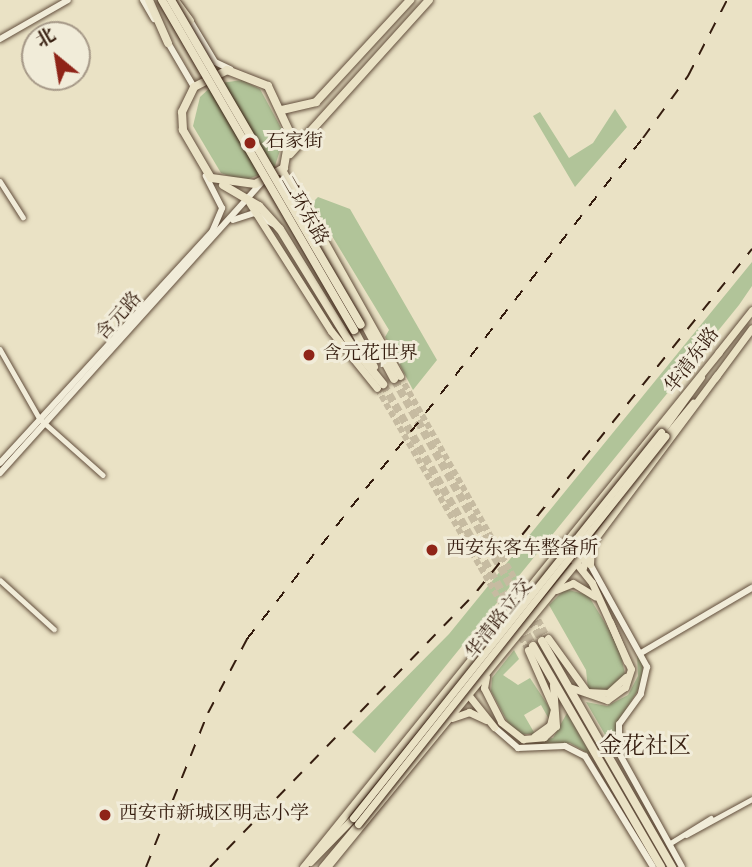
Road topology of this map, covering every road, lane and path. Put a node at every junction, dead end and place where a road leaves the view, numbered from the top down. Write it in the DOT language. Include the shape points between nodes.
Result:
graph roads {
  1 [pos="68,0"];
  2 [pos="143,0"];
  3 [pos="149,0"];
  4 [pos="162,0"];
  5 [pos="175,0"];
  6 [pos="410,0"];
  7 [pos="429,0"];
  8 [pos="190,20"];
  9 [pos="0,39"];
  10 [pos="168,43"];
  11 [pos="232,70"];
  12 [pos="194,87"];
  13 [pos="282,110"];
  14 [pos="290,154"];
  15 [pos="282,170"];
  16 [pos="204,172"];
  17 [pos="0,181"];
  18 [pos="216,181"];
  19 [pos="262,182"];
  20 [pos="247,198"];
  21 [pos="298,199"];
  22 [pos="259,215"];
  23 [pos="23,217"];
  24 [pos="225,225"];
  25 [pos="281,229"];
  26 [pos="752,310"];
  27 [pos="357,328"];
  28 [pos="752,328"];
  29 [pos="0,349"];
  30 [pos="719,352"];
  31 [pos="386,364"];
  32 [pos="717,375"];
  33 [pos="397,377"];
  34 [pos="380,386"];
  35 [pos="42,421"];
  36 [pos="663,434"];
  37 [pos="0,463"];
  38 [pos="0,473"];
  39 [pos="103,475"];
  40 [pos="567,536"];
  41 [pos="595,539"];
  42 [pos="560,543"];
  43 [pos="585,552"];
  44 [pos="578,560"];
  45 [pos="588,564"];
  46 [pos="0,580"];
  47 [pos="752,588"];
  48 [pos="524,589"];
  49 [pos="548,598"];
  50 [pos="598,599"];
  51 [pos="542,605"];
  52 [pos="607,615"];
  53 [pos="496,624"];
  54 [pos="54,629"];
  55 [pos="514,640"];
  56 [pos="545,640"];
  57 [pos="531,648"];
  58 [pos="641,653"];
  59 [pos="544,665"];
  60 [pos="489,671"];
  61 [pos="452,680"];
  62 [pos="564,680"];
  63 [pos="470,695"];
  64 [pos="447,723"];
  65 [pos="494,727"];
  66 [pos="523,739"];
  67 [pos="752,799"];
  68 [pos="711,818"];
  69 [pos="356,821"];
  70 [pos="686,835"];
  71 [pos="669,844"];
  72 [pos="304,867"];
  73 [pos="324,867"];
  74 [pos="653,867"];
  75 [pos="661,867"];
  76 [pos="672,867"];
  77 [pos="682,867"];
  1 -- 9 [label="main road"];
  2 -- 10 [label="main road"];
  3 -- 10 [label="highway"];
  4 -- 27 [label="highway, 二环东路, bridge"];
  5 -- 8 [label="highway"];
  5 -- 27 [label="highway, 二环东路, bridge"];
  6 -- 13 [label="highway" via="316,102"];
  7 -- 14 [label="highway"];
  8 -- 11 [label="main road" via="215,62"];
  10 -- 12 [label="main road"];
  11 -- 12 [label="highway" via="209,74"];
  11 -- 13 [label="highway" via="262,80"];
  12 -- 16 [label="highway" via="182,125"];
  13 -- 14 [label="highway"];
  14 -- 15 [label="highway"];
  15 -- 19 [label="highway"];
  15 -- 21 [label="highway"];
  16 -- 18 [label="highway"];
  16 -- 35 [label="main road, 含元路" via="222,205 221,220"];
  17 -- 23 [label="street"];
  18 -- 19 [label="highway"];
  18 -- 20 [label="highway"];
  19 -- 20 [label="main road, 含元路"];
  20 -- 22 [label="main road"];
  20 -- 24 [label="main road, 含元路"];
  20 -- 25 [label="highway"];
  21 -- 31 [label="highway"];
  21 -- 33 [label="main road" via="374,320"];
  22 -- 24 [label="main road" via="245,213"];
  22 -- 25 [label="main road"];
  22 -- 34 [label="main road" via="331,331"];
  24 -- 35 [label="main road, 含元路"];
  25 -- 34 [label="highway"];
  26 -- 30 [label="main road, 华清东路"];
  27 -- 31 [label="highway"];
  27 -- 34 [label="highway"];
  28 -- 32 [label="main road, 华清东路"];
  29 -- 35 [label="street"];
  30 -- 36 [label="main road, 华清东路"];
  30 -- 40 [label="main road"];
  31 -- 33 [label="highway"];
  32 -- 36 [label="main road, 华清东路"];
  32 -- 41 [label="main road"];
  35 -- 37 [label="main road, 含元路"];
  35 -- 38 [label="main road, 含元路"];
  35 -- 39 [label="street"];
  36 -- 69 [label="main road, 华清路立交, bridge"];
  40 -- 42 [label="main road"];
  40 -- 43 [label="main road"];
  41 -- 43 [label="main road"];
  41 -- 45 [label="main road"];
  42 -- 44 [label="main road"];
  42 -- 48 [label="main road"];
  43 -- 44 [label="main road"];
  43 -- 45 [label="main road"];
  44 -- 45 [label="main road"];
  44 -- 49 [label="main road"];
  45 -- 50 [label="main road"];
  45 -- 58 [label="main road"];
  46 -- 54 [label="street"];
  47 -- 58 [label="main road"];
  48 -- 51 [label="main road" via="530,603"];
  48 -- 53 [label="main road"];
  49 -- 50 [label="main road" via="571,583"];
  49 -- 51 [label="main road"];
  50 -- 52 [label="main road"];
  51 -- 55 [label="main road"];
  52 -- 56 [label="main road" via="627,667 625,680 608,693 590,693 577,685"];
  52 -- 62 [label="main road" via="631,660 625,687 597,701 579,695"];
  53 -- 55 [label="main road" via="504,623"];
  53 -- 61 [label="main road"];
  55 -- 60 [label="main road"];
  56 -- 62 [label="highway"];
  57 -- 59 [label="highway"];
  57 -- 66 [label="main road" via="554,709 547,729"];
  58 -- 71 [label="main road" via="646,682 618,724 617,748"];
  59 -- 66 [label="main road" via="558,700 558,722 544,737"];
  59 -- 75 [label="highway"];
  60 -- 63 [label="main road"];
  60 -- 66 [label="main road" via="484,684 489,701 508,732"];
  61 -- 63 [label="main road"];
  61 -- 72 [label="main road"];
  62 -- 76 [label="highway"];
  63 -- 64 [label="main road"];
  63 -- 65 [label="main road"];
  64 -- 65 [label="main road" via="469,712"];
  64 -- 73 [label="main road"];
  65 -- 74 [label="main road" via="517,748 565,746 585,756"];
  67 -- 70 [label="street"];
  68 -- 70 [label="street"];
  69 -- 72 [label="main road"];
  69 -- 73 [label="main road"];
  70 -- 71 [label="street"];
  71 -- 77 [label="main road"];
}
